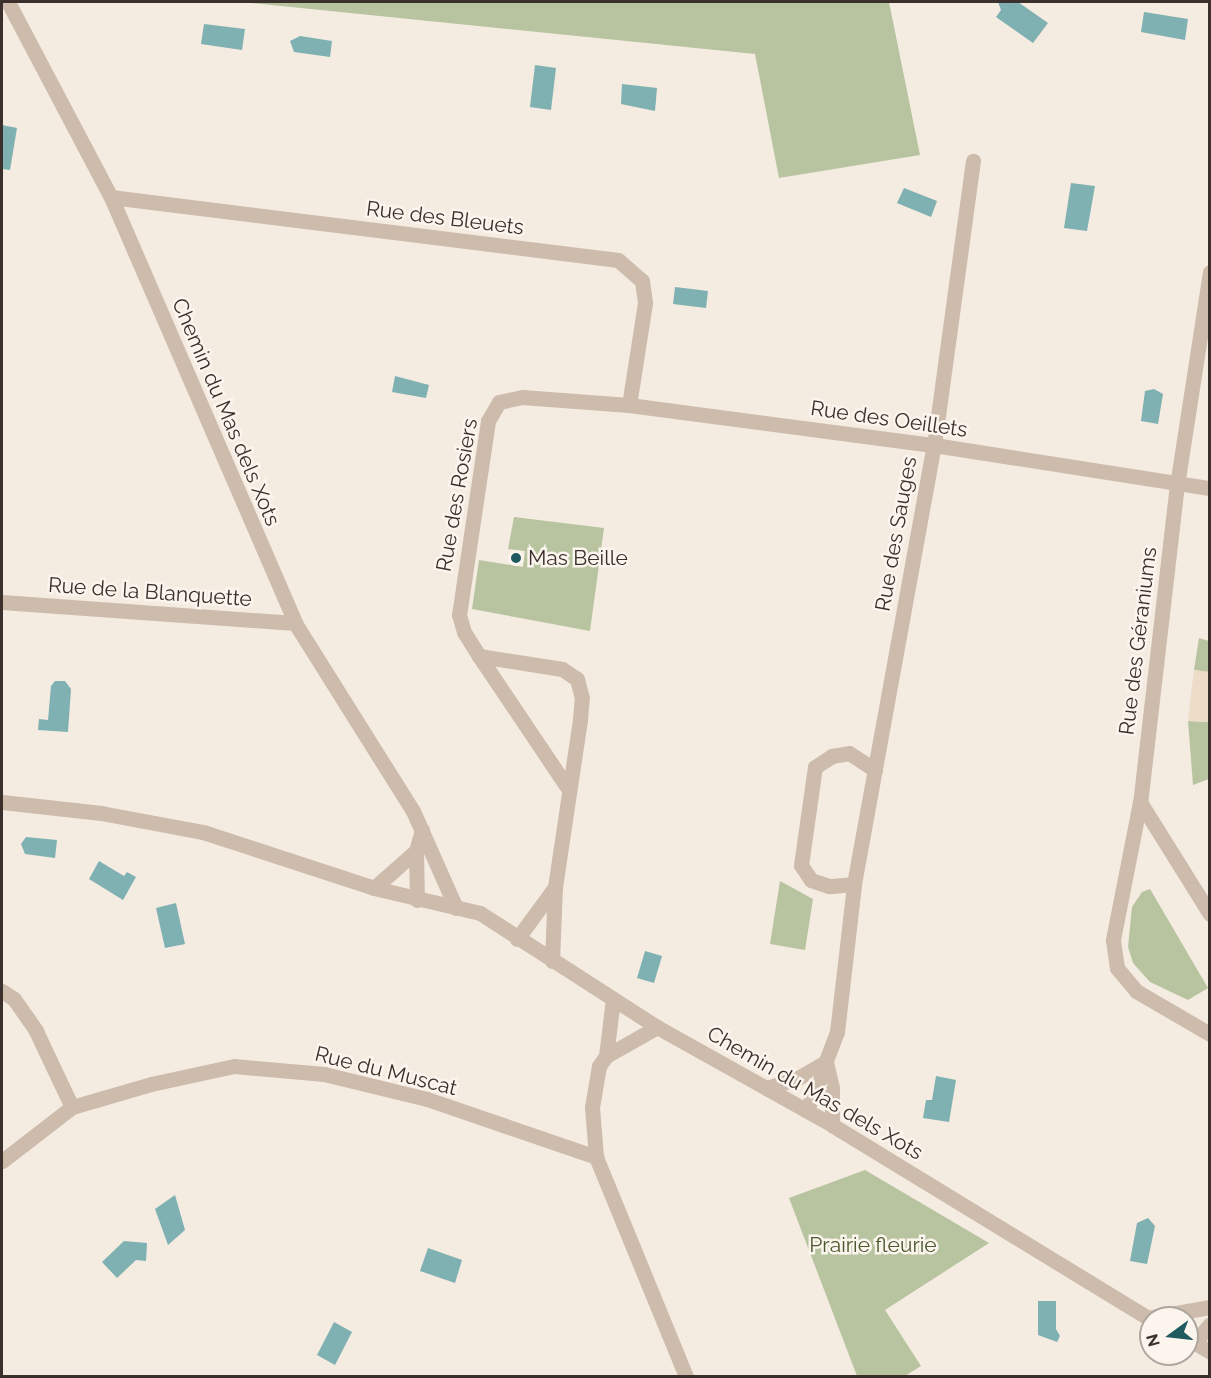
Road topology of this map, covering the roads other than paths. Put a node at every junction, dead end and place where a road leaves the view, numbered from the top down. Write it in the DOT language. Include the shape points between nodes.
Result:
graph roads {
  1 [pos="8,2"];
  2 [pos="973,161"];
  3 [pos="111,197"];
  4 [pos="1209,272"];
  5 [pos="562,400"];
  6 [pos="629,405"];
  7 [pos="934,445"];
  8 [pos="1177,484"];
  9 [pos="1209,488"];
  10 [pos="2,602"];
  11 [pos="295,623"];
  12 [pos="479,656"];
  13 [pos="875,770"];
  14 [pos="567,787"];
  15 [pos="2,801"];
  16 [pos="1140,802"];
  17 [pos="422,830"];
  18 [pos="416,851"];
  19 [pos="854,884"];
  20 [pos="555,887"];
  21 [pos="374,888"];
  22 [pos="417,900"];
  23 [pos="456,908"];
  24 [pos="1209,914"];
  25 [pos="517,939"];
  26 [pos="552,961"];
  27 [pos="2,991"];
  28 [pos="613,999"];
  29 [pos="657,1027"];
  30 [pos="1209,1034"];
  31 [pos="606,1056"];
  32 [pos="826,1062"];
  33 [pos="767,1088"];
  34 [pos="72,1107"];
  35 [pos="807,1110"];
  36 [pos="832,1125"];
  37 [pos="596,1157"];
  38 [pos="2,1161"];
  39 [pos="1139,1313"];
  40 [pos="686,1377"];
  1 -- 3 [label="street, Chemin du Mas dels Xots"];
  2 -- 7 [label="street, Rue des Sauges"];
  3 -- 6 [label="street, Rue des Bleuets" via="618,260 642,281 645,303"];
  3 -- 11 [label="street, Chemin du Mas dels Xots"];
  4 -- 8 [label="street, Rue des Géraniums"];
  5 -- 6 [label="street, Rue des Oeillets"];
  5 -- 12 [label="street, Rue des Rosiers" via="522,397 499,402 488,421 459,615"];
  6 -- 7 [label="street, Rue des Oeillets"];
  7 -- 8 [label="street, Rue des Oeillets"];
  7 -- 13 [label="street, Rue des Sauges"];
  8 -- 9 [label="street, Rue des Oeillets"];
  8 -- 16 [label="street, Rue des Géraniums"];
  10 -- 11 [label="street, Rue de la Blanquette"];
  11 -- 17 [label="street, Chemin du Mas dels Xots"];
  12 -- 14 [label="street, Rue des Rosiers"];
  12 -- 14 [label="street" via="562,669 577,679 582,698"];
  13 -- 19 [label="street, Rue des Sauges"];
  13 -- 19 [label="street" via="849,753 832,756 815,767 801,865 811,879 829,886"];
  14 -- 20 [label="street"];
  15 -- 21 [label="street, Chemin du Mas dels Xots" via="101,813 203,832"];
  16 -- 24 [label="street"];
  16 -- 30 [label="street, Rue des Géraniums" via="1113,940 1117,968 1136,991"];
  17 -- 18 [label="street"];
  17 -- 23 [label="street, Chemin du Mas dels Xots"];
  18 -- 21 [label="street"];
  18 -- 22 [label="street"];
  19 -- 32 [label="street, Rue des Sauges" via="837,1032"];
  20 -- 25 [label="street"];
  20 -- 26 [label="street"];
  21 -- 22 [label="street, Chemin du Mas dels Xots"];
  22 -- 23 [label="street, Chemin du Mas dels Xots"];
  23 -- 25 [label="street, Chemin du Mas dels Xots" via="480,913"];
  25 -- 26 [label="street, Chemin du Mas dels Xots"];
  26 -- 28 [label="street, Chemin du Mas dels Xots"];
  27 -- 34 [label="street" via="14,999 36,1031"];
  28 -- 29 [label="street, Chemin du Mas dels Xots"];
  28 -- 31 [label="street"];
  29 -- 31 [label="street"];
  29 -- 33 [label="street, Chemin du Mas dels Xots"];
  31 -- 37 [label="street" via="599,1066 592,1107"];
  32 -- 33 [label="street" via="798,1078"];
  32 -- 35 [label="street, Rue des Sauges"];
  32 -- 36 [label="street" via="832,1088"];
  33 -- 35 [label="street, Chemin du Mas dels Xots"];
  34 -- 37 [label="street, Rue du Muscat" via="234,1066 324,1074 427,1100"];
  34 -- 38 [label="street, Rue du Muscat"];
  35 -- 36 [label="street, Chemin du Mas dels Xots"];
  36 -- 39 [label="street, Chemin du Mas dels Xots"];
  37 -- 40 [label="street"];
}
